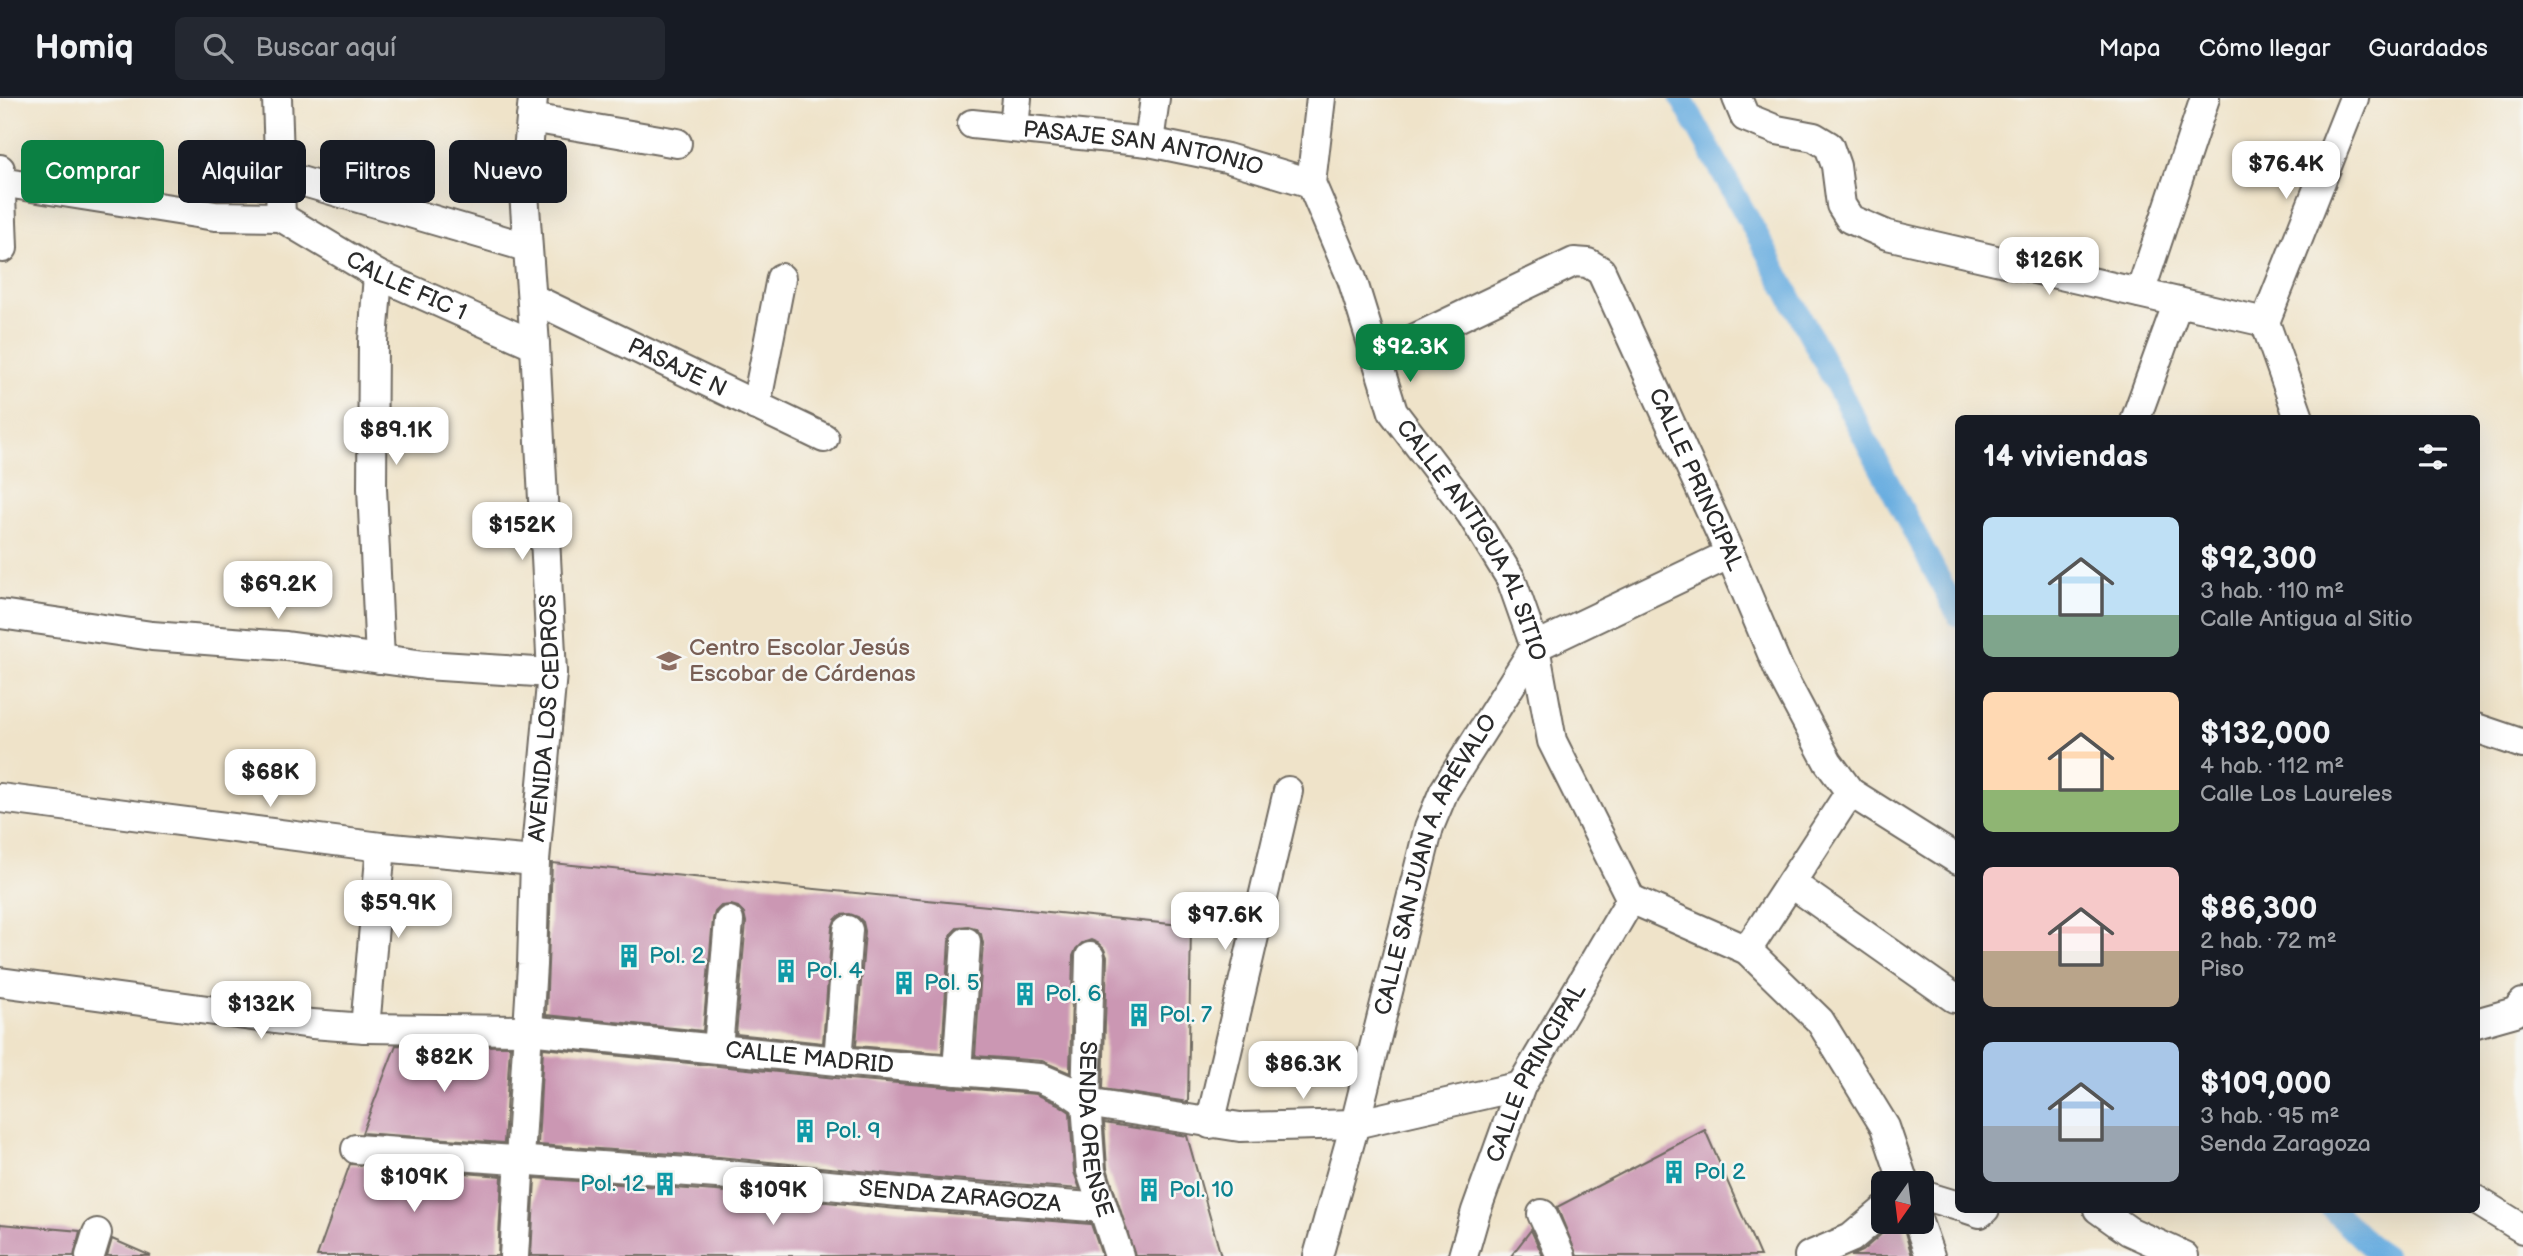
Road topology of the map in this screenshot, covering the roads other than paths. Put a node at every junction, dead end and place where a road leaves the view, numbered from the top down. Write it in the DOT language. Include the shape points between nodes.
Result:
graph roads {
  1 [pos="276,98"];
  2 [pos="1017,98"];
  3 [pos="1155,98"];
  4 [pos="1321,98"];
  5 [pos="1738,98"];
  6 [pos="2205,98"];
  7 [pos="2354,98"];
  8 [pos="532,108"];
  9 [pos="972,124"];
  10 [pos="1014,127"];
  11 [pos="278,140"];
  12 [pos="1149,142"];
  13 [pos="677,143"];
  14 [pos="0,178"];
  15 [pos="306,183"];
  16 [pos="1311,183"];
  17 [pos="281,203"];
  18 [pos="281,217"];
  19 [pos="526,247"];
  20 [pos="3,248"];
  21 [pos="378,275"];
  22 [pos="781,278"];
  23 [pos="2140,293"];
  24 [pos="531,299"];
  25 [pos="2178,302"];
  26 [pos="2265,322"];
  27 [pos="535,345"];
  28 [pos="1376,357"];
  29 [pos="756,405"];
  30 [pos="2137,415"];
  31 [pos="2299,415"];
  32 [pos="824,438"];
  33 [pos="1730,554"];
  34 [pos="0,614"];
  35 [pos="1535,647"];
  36 [pos="380,659"];
  37 [pos="552,673"];
  38 [pos="2480,729"];
  39 [pos="2523,744"];
  40 [pos="1288,791"];
  41 [pos="1850,792"];
  42 [pos="0,798"];
  43 [pos="381,847"];
  44 [pos="1955,858"];
  45 [pos="535,861"];
  46 [pos="1791,883"];
  47 [pos="1631,900"];
  48 [pos="729,921"];
  49 [pos="848,930"];
  50 [pos="966,942"];
  51 [pos="1747,950"];
  52 [pos="1090,957"];
  53 [pos="0,982"];
  54 [pos="1954,998"];
  55 [pos="2523,1003"];
  56 [pos="2480,1022"];
  57 [pos="365,1028"];
  58 [pos="527,1030"];
  59 [pos="718,1048"];
  60 [pos="838,1061"];
  61 [pos="957,1071"];
  62 [pos="1521,1086"];
  63 [pos="1086,1103"];
  64 [pos="1210,1124"];
  65 [pos="1355,1124"];
  66 [pos="356,1149"];
  67 [pos="521,1159"];
  68 [pos="1900,1171"];
  69 [pos="1934,1199"];
  70 [pos="2480,1202"];
  71 [pos="1955,1205"];
  72 [pos="1103,1208"];
  73 [pos="2104,1213"];
  74 [pos="1542,1214"];
  75 [pos="1871,1221"];
  76 [pos="2523,1229"];
  77 [pos="1922,1234"];
  78 [pos="514,1256"];
  79 [pos="1119,1256"];
  80 [pos="1318,1256"];
  81 [pos="1463,1256"];
  82 [pos="1561,1256"];
  83 [pos="1810,1256"];
  84 [pos="1930,1256"];
  85 [pos="2185,1256"];
  1 -- 11 [label="street"];
  2 -- 10 [label="street"];
  3 -- 12 [label="street"];
  4 -- 16 [label="street, CALLE ANTIGUA AL SITIO"];
  5 -- 23 [label="street" via="1745,117 1777,130 1814,137 1829,146 1841,205 1850,219 1887,235"];
  6 -- 23 [label="street"];
  7 -- 26 [label="street"];
  8 -- 13 [label="street"];
  8 -- 19 [label="street, AVENIDA LOS CEDROS" via="524,193"];
  9 -- 10 [label="street, PASAJE SAN ANTONIO"];
  10 -- 12 [label="street, PASAJE SAN ANTONIO"];
  12 -- 16 [label="street, PASAJE SAN ANTONIO" via="1227,158"];
  14 -- 18 [label="street" via="215,216"];
  14 -- 20 [label="street"];
  15 -- 19 [label="street"];
  16 -- 28 [label="street, CALLE ANTIGUA AL SITIO" via="1352,279"];
  17 -- 18 [label="street"];
  18 -- 21 [label="street, CALLE FIC 1"];
  19 -- 24 [label="street, AVENIDA LOS CEDROS"];
  21 -- 27 [label="street, CALLE FIC 1"];
  21 -- 36 [label="street" via="372,488"];
  22 -- 29 [label="street"];
  23 -- 25 [label="street"];
  24 -- 27 [label="street, AVENIDA LOS CEDROS"];
  24 -- 29 [label="street, PASAJE N"];
  25 -- 26 [label="street"];
  25 -- 30 [label="street"];
  26 -- 31 [label="street"];
  27 -- 37 [label="street, AVENIDA LOS CEDROS"];
  28 -- 33 [label="street, CALLE PRINCIPAL" via="1574,262 1588,263 1601,271"];
  28 -- 35 [label="street, CALLE ANTIGUA AL SITIO" via="1393,412 1471,514 1511,579"];
  29 -- 32 [label="street, PASAJE N"];
  33 -- 35 [label="street"];
  33 -- 41 [label="street, CALLE PRINCIPAL" via="1779,670 1828,762"];
  34 -- 36 [label="street" via="152,636"];
  35 -- 47 [label="street, CALLE ANTIGUA AL SITIO" via="1552,741"];
  35 -- 65 [label="street, CALLE SAN JUAN A. ARÉVALO" via="1444,791 1429,827"];
  36 -- 37 [label="street"];
  37 -- 45 [label="street, AVENIDA LOS CEDROS"];
  38 -- 39 [label="street"];
  40 -- 64 [label="street"];
  41 -- 44 [label="street, CALLE PRINCIPAL"];
  41 -- 46 [label="street"];
  42 -- 43 [label="street"];
  43 -- 45 [label="street"];
  43 -- 57 [label="street"];
  45 -- 58 [label="street, AVENIDA LOS CEDROS"];
  46 -- 51 [label="street"];
  46 -- 54 [label="street"];
  47 -- 51 [label="street"];
  47 -- 62 [label="street, CALLE PRINCIPAL"];
  48 -- 59 [label="street"];
  49 -- 60 [label="street"];
  50 -- 61 [label="street"];
  51 -- 68 [label="street" via="1820,1021 1885,1127"];
  52 -- 63 [label="street, SENDA ORENSE"];
  53 -- 57 [label="street, CALLE MADRID"];
  55 -- 56 [label="street" via="2515,1012"];
  57 -- 58 [label="street, CALLE MADRID"];
  58 -- 59 [label="street, CALLE MADRID"];
  58 -- 67 [label="street, AVENIDA LOS CEDROS"];
  59 -- 60 [label="street, CALLE MADRID"];
  60 -- 61 [label="street, CALLE MADRID"];
  61 -- 63 [label="street, CALLE MADRID" via="1040,1078"];
  62 -- 65 [label="street"];
  62 -- 81 [label="street, CALLE PRINCIPAL"];
  63 -- 64 [label="street"];
  63 -- 72 [label="street, SENDA ORENSE" via="1091,1171"];
  64 -- 65 [label="street"];
  65 -- 80 [label="street, CALLE SAN JUAN A. ARÉVALO"];
  66 -- 67 [label="street, SENDA ZARAGOZA"];
  67 -- 72 [label="street, SENDA ZARAGOZA"];
  67 -- 78 [label="street, AVENIDA LOS CEDROS"];
  69 -- 71 [label="street"];
  70 -- 76 [label="street"];
  72 -- 79 [label="street, SENDA ORENSE"];
  73 -- 85 [label="street" via="2129,1231"];
  74 -- 82 [label="street"];
  75 -- 83 [label="street" via="1852,1238"];
  77 -- 84 [label="street"];
}
